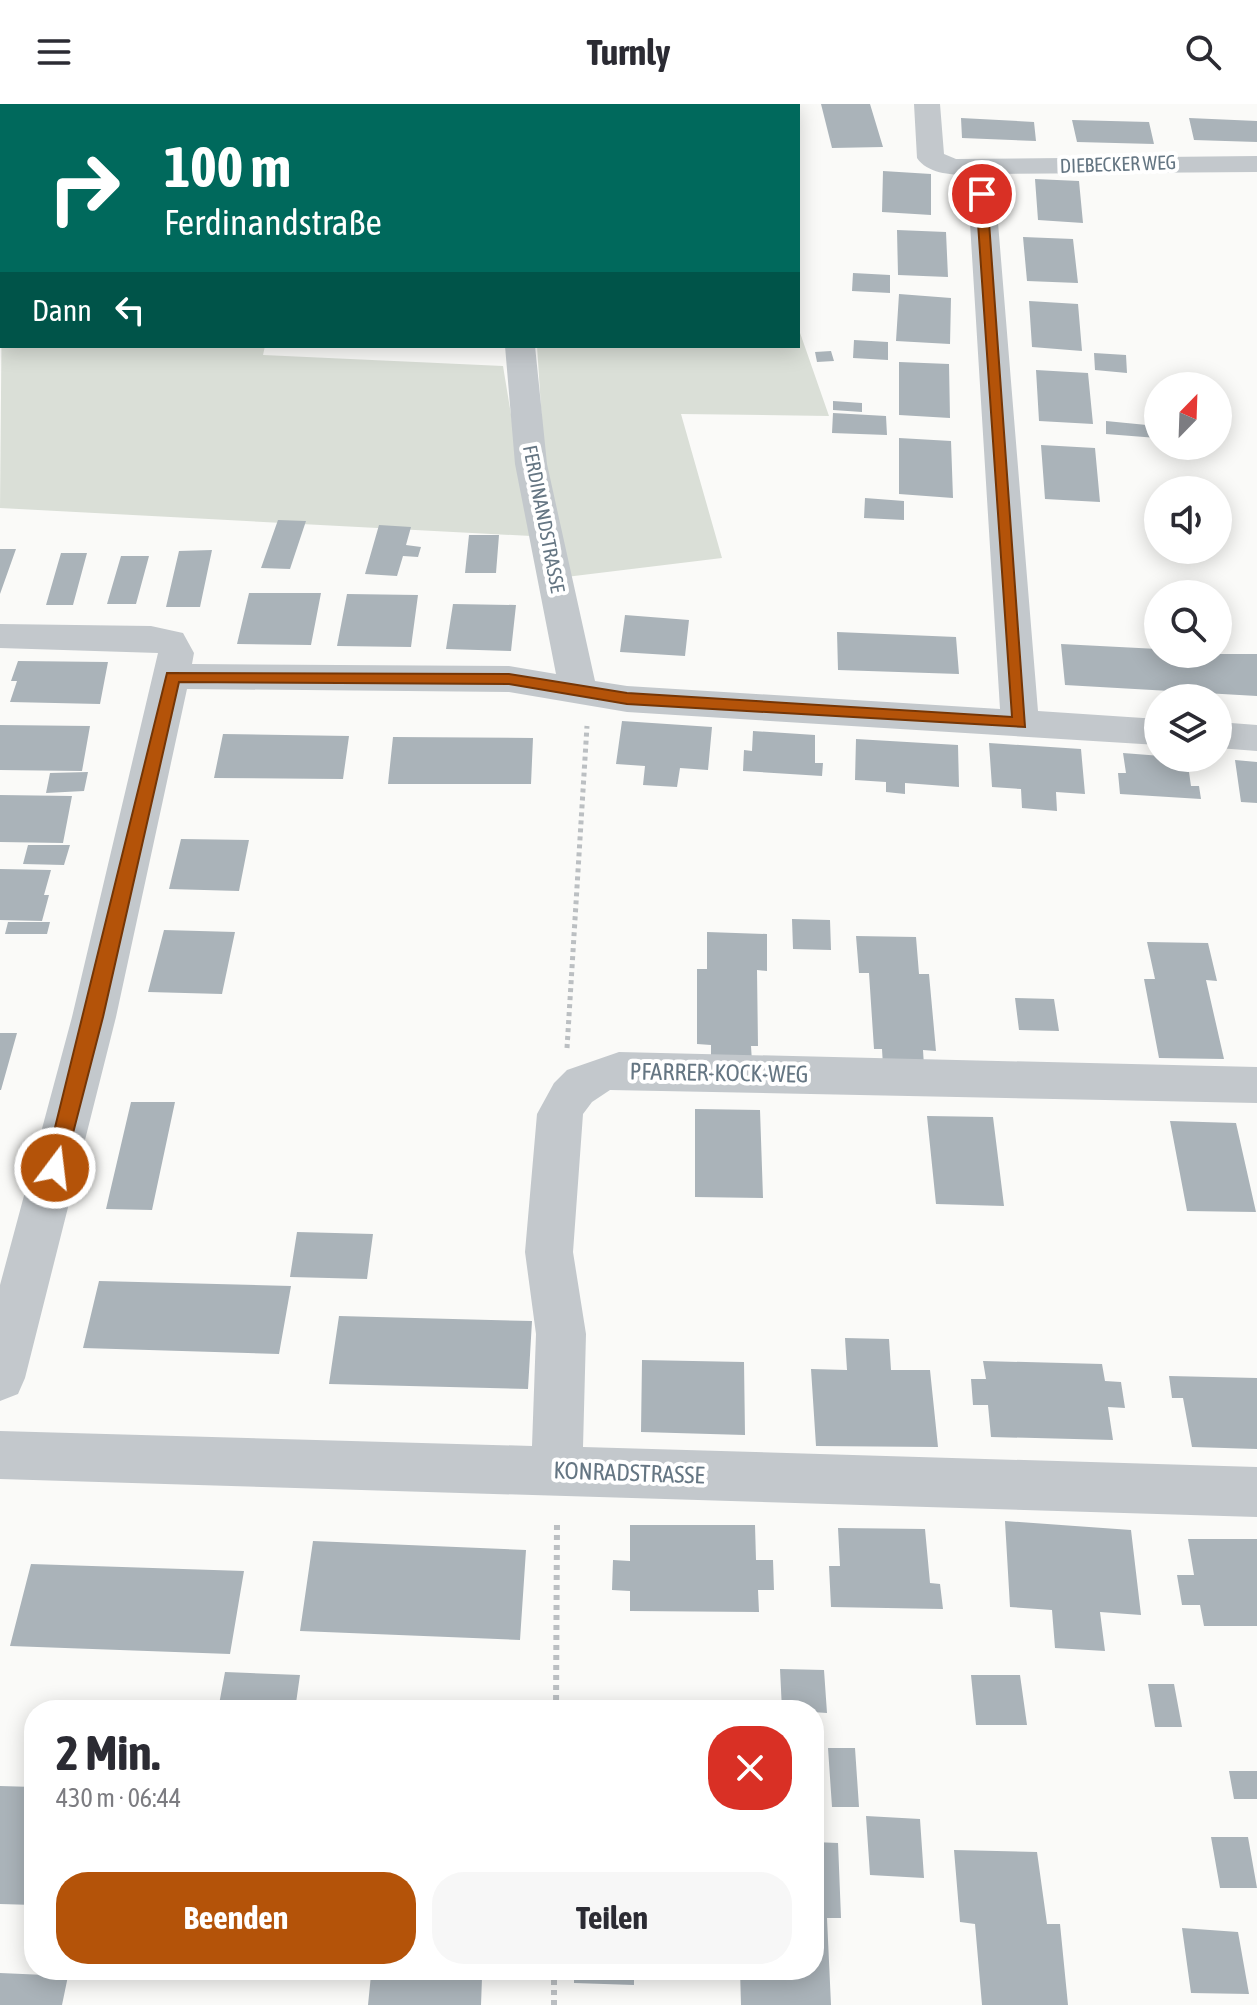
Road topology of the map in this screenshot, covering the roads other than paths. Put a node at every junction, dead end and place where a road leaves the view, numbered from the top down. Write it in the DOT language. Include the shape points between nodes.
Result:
graph roads {
  1 [pos="927,104"];
  2 [pos="1257,164"];
  3 [pos="980,169"];
  4 [pos="520,348"];
  5 [pos="0,636"];
  6 [pos="172,676"];
  7 [pos="578,690"];
  8 [pos="1020,723"];
  9 [pos="1144,731"];
  10 [pos="1232,736"];
  11 [pos="1257,738"];
  12 [pos="1257,1085"];
  13 [pos="0,1378"];
  14 [pos="0,1455"];
  15 [pos="557,1471"];
  16 [pos="1257,1492"];
  1 -- 3 [label="street, DIEBECKER WEG" via="931,158 952,167"];
  2 -- 3 [label="street, DIEBECKER WEG"];
  3 -- 8 [label="street"];
  4 -- 7 [label="street, FERDINANDSTRASSE" via="531,464"];
  5 -- 6 [label="street" via="170,642 176,653"];
  6 -- 7 [label="street" via="509,679"];
  6 -- 13 [label="street" via="94,1017"];
  7 -- 8 [label="street" via="627,699"];
  8 -- 9 [label="street"];
  10 -- 11 [label="street"];
  12 -- 15 [label="street, PFARRER-KOCK-WEG" via="619,1070 579,1083 560,1114 549,1252 561,1334"];
  14 -- 15 [label="street, KONRADSTRASSE"];
  15 -- 16 [label="street, KONRADSTRASSE"];
}
